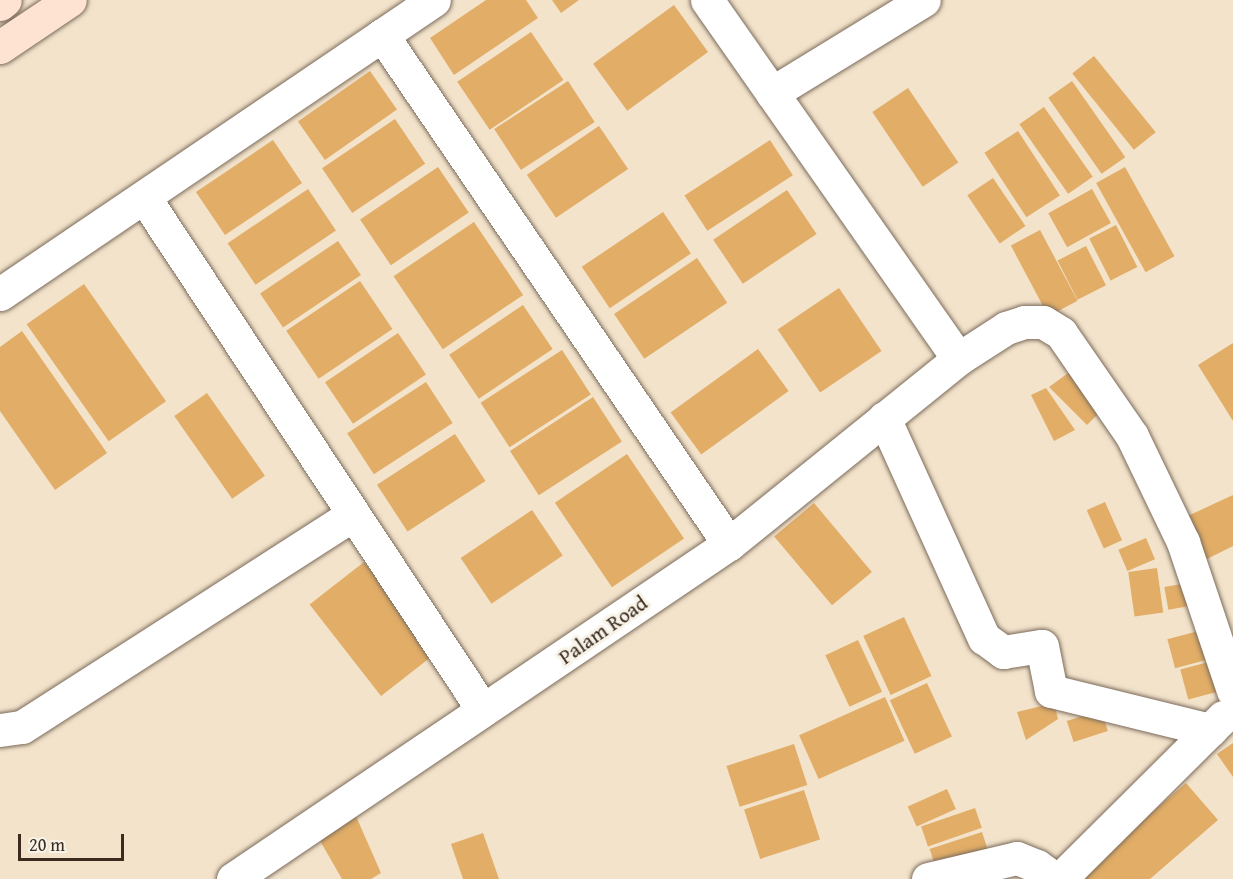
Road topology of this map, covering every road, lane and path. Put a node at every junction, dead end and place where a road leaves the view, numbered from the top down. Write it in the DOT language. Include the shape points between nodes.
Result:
graph roads {
  1 [pos="5,0"];
  2 [pos="70,0"];
  3 [pos="434,0"];
  4 [pos="707,0"];
  5 [pos="924,0"];
  6 [pos="0,4"];
  7 [pos="382,35"];
  8 [pos="0,47"];
  9 [pos="772,93"];
  10 [pos="144,196"];
  11 [pos="0,294"];
  12 [pos="958,359"];
  13 [pos="884,418"];
  14 [pos="354,514"];
  15 [pos="729,544"];
  16 [pos="1233,690"];
  17 [pos="1233,707"];
  18 [pos="483,710"];
  19 [pos="0,730"];
  20 [pos="1210,730"];
  21 [pos="233,879"];
  22 [pos="928,879"];
  23 [pos="1055,879"];
  24 [pos="1060,879"];
  1 -- 6 [label="street"];
  2 -- 8 [label="street"];
  3 -- 7 [label="street"];
  4 -- 9 [label="street"];
  5 -- 9 [label="street"];
  7 -- 10 [label="street"];
  7 -- 15 [label="street"];
  9 -- 12 [label="street"];
  10 -- 11 [label="street"];
  10 -- 14 [label="street"];
  12 -- 13 [label="street, Palam Road"];
  12 -- 16 [label="street, Palam Road" via="1006,328 1024,322 1044,322 1061,333 1106,392 1150,473 1183,542"];
  13 -- 15 [label="street, Palam Road"];
  13 -- 20 [label="street" via="984,638 1003,652 1042,646 1051,691"];
  14 -- 18 [label="street"];
  14 -- 19 [label="street" via="22,727"];
  15 -- 18 [label="street, Palam Road"];
  17 -- 20 [label="street"];
  18 -- 21 [label="street, Palam Road"];
  20 -- 24 [label="street"];
  22 -- 23 [label="street" via="1017,858"];
}
